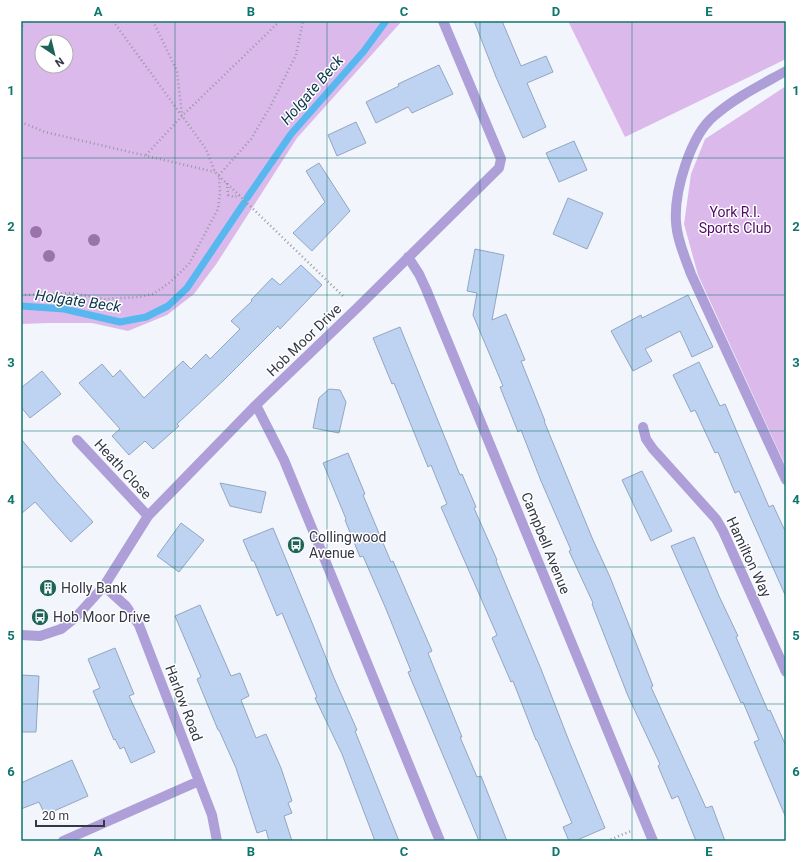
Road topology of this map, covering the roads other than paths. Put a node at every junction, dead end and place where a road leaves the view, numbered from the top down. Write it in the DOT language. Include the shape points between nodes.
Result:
graph roads {
  1 [pos="443,21"];
  2 [pos="786,71"];
  3 [pos="408,257"];
  4 [pos="256,405"];
  5 [pos="643,427"];
  6 [pos="77,440"];
  7 [pos="786,480"];
  8 [pos="148,516"];
  9 [pos="104,586"];
  10 [pos="21,635"];
  11 [pos="786,672"];
  12 [pos="199,781"];
  13 [pos="63,841"];
  14 [pos="217,841"];
  15 [pos="440,841"];
  16 [pos="653,841"];
  1 -- 3 [label="street, Hob Moor Drive" via="501,159 499,168"];
  2 -- 7 [label="street" via="740,96 713,117 697,137 685,166 678,196 676,222 680,245 691,274"];
  3 -- 4 [label="street, Hob Moor Drive"];
  3 -- 16 [label="street, Campbell Avenue" via="426,289"];
  4 -- 8 [label="street, Hob Moor Drive"];
  4 -- 15 [label="street" via="284,460"];
  5 -- 11 [label="street, Hamilton Way" via="646,439 653,449 716,519"];
  6 -- 8 [label="street, Heath Close"];
  8 -- 9 [label="street, Hob Moor Drive"];
  9 -- 10 [label="street, Hob Moor Drive" via="76,617 61,629 40,636"];
  9 -- 12 [label="street, Harlow Road" via="126,606 139,625"];
  12 -- 13 [label="street"];
  12 -- 14 [label="street, Harlow Road" via="212,815"];
}
